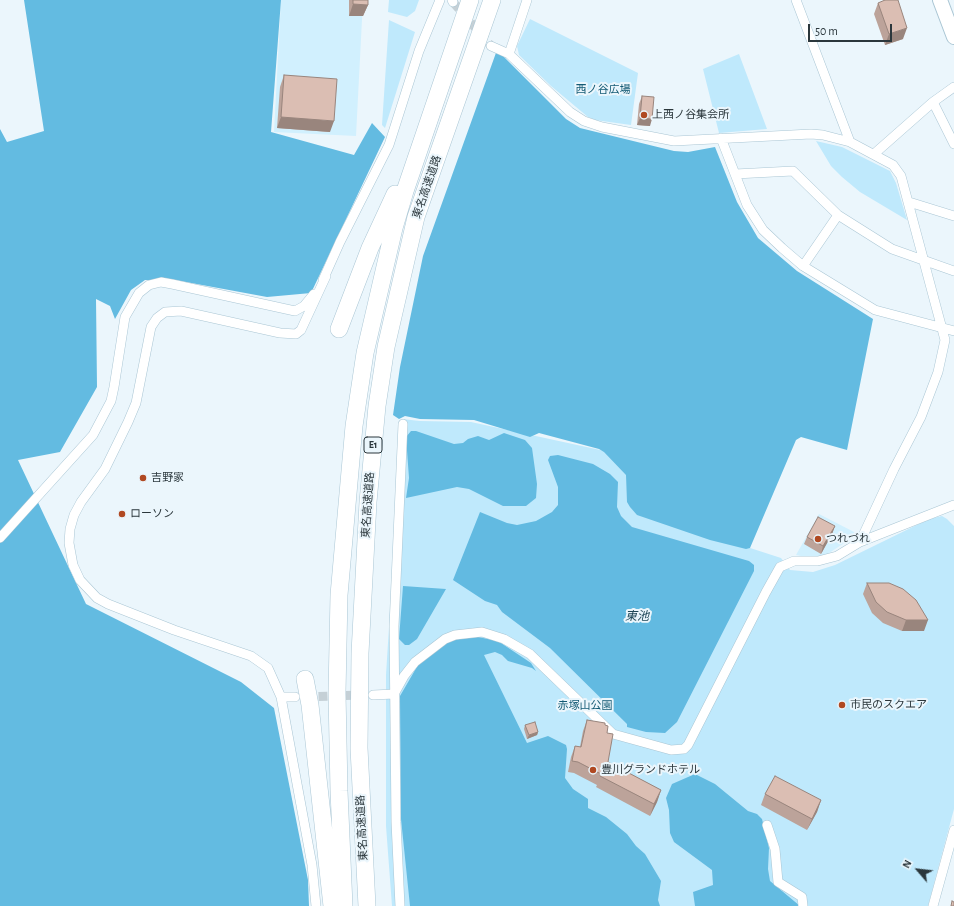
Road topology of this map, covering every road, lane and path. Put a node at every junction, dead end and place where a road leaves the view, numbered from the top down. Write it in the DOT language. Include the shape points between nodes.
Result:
graph roads {
  1 [pos="440,0"];
  2 [pos="470,0"];
  3 [pos="492,0"];
  4 [pos="496,0"];
  5 [pos="527,0"];
  6 [pos="796,0"];
  7 [pos="940,0"];
  8 [pos="484,22"];
  9 [pos="954,36"];
  10 [pos="491,46"];
  11 [pos="509,54"];
  12 [pos="954,86"];
  13 [pos="933,102"];
  14 [pos="429,120"];
  15 [pos="721,138"];
  16 [pos="850,142"];
  17 [pos="954,144"];
  18 [pos="874,154"];
  19 [pos="735,174"];
  20 [pos="909,202"];
  21 [pos="838,215"];
  22 [pos="954,216"];
  23 [pos="923,260"];
  24 [pos="803,266"];
  25 [pos="954,271"];
  26 [pos="326,276"];
  27 [pos="943,327"];
  28 [pos="339,329"];
  29 [pos="954,331"];
  30 [pos="403,424"];
  31 [pos="954,505"];
  32 [pos="0,538"];
  33 [pos="860,542"];
  34 [pos="305,679"];
  35 [pos="394,694"];
  36 [pos="373,695"];
  37 [pos="280,697"];
  38 [pos="295,697"];
  39 [pos="767,825"];
  40 [pos="954,830"];
  41 [pos="316,906"];
  42 [pos="332,906"];
  43 [pos="344,906"];
  44 [pos="366,906"];
  45 [pos="400,906"];
  46 [pos="803,906"];
  47 [pos="933,906"];
  1 -- 26 [label="street" via="419,51 389,145 340,242"];
  2 -- 14 [label="highway, 東名高速道路 / E1"];
  3 -- 8 [label="highway, 東名高速道路 / E1"];
  4 -- 8 [label="highway"];
  5 -- 11 [label="street"];
  6 -- 16 [label="street"];
  7 -- 9 [label="main road"];
  8 -- 44 [label="highway, 東名高速道路 / E1" via="416,217 386,347 377,406 368,502 359,661 359,748"];
  10 -- 11 [label="street"];
  11 -- 15 [label="street" via="570,112 584,121 602,128 674,141"];
  12 -- 13 [label="street"];
  13 -- 17 [label="street"];
  13 -- 18 [label="street"];
  14 -- 28 [label="highway" via="370,248"];
  14 -- 43 [label="highway, 東名高速道路 / E1" via="405,190 376,296 354,426 339,595 337,685 338,791"];
  15 -- 16 [label="street" via="811,134"];
  15 -- 19 [label="street"];
  16 -- 18 [label="street"];
  18 -- 20 [label="street" via="893,164 901,176"];
  19 -- 21 [label="street" via="793,171"];
  19 -- 24 [label="street" via="747,204 763,230"];
  20 -- 22 [label="street"];
  20 -- 23 [label="street"];
  21 -- 23 [label="street" via="892,249"];
  21 -- 24 [label="street"];
  23 -- 25 [label="street"];
  23 -- 27 [label="street"];
  24 -- 27 [label="street" via="875,310"];
  26 -- 32 [label="street" via="304,306 295,311 161,282 150,285 139,293 125,317 111,401 102,418 92,435"];
  26 -- 37 [label="street" via="301,330 296,334 280,333 181,311 165,312 157,318 151,327 136,403 105,469 77,508 70,529 69,543 73,565 80,580 97,598 174,630 251,656 268,668"];
  27 -- 29 [label="street"];
  27 -- 33 [label="street" via="945,340 938,372 921,417"];
  30 -- 35 [label="street" via="396,559"];
  31 -- 33 [label="street"];
  33 -- 35 [label="street" via="837,556 818,561 794,561 780,567 684,749 671,750 613,734 530,654 508,641 482,632 455,635 436,645 415,662"];
  34 -- 42 [label="highway" via="310,704"];
  35 -- 36 [label="street"];
  35 -- 45 [label="street"];
  37 -- 38 [label="street"];
  37 -- 41 [label="street" via="312,865"];
  39 -- 46 [label="street" via="775,849 778,882 802,897"];
  40 -- 47 [label="street"];
}
